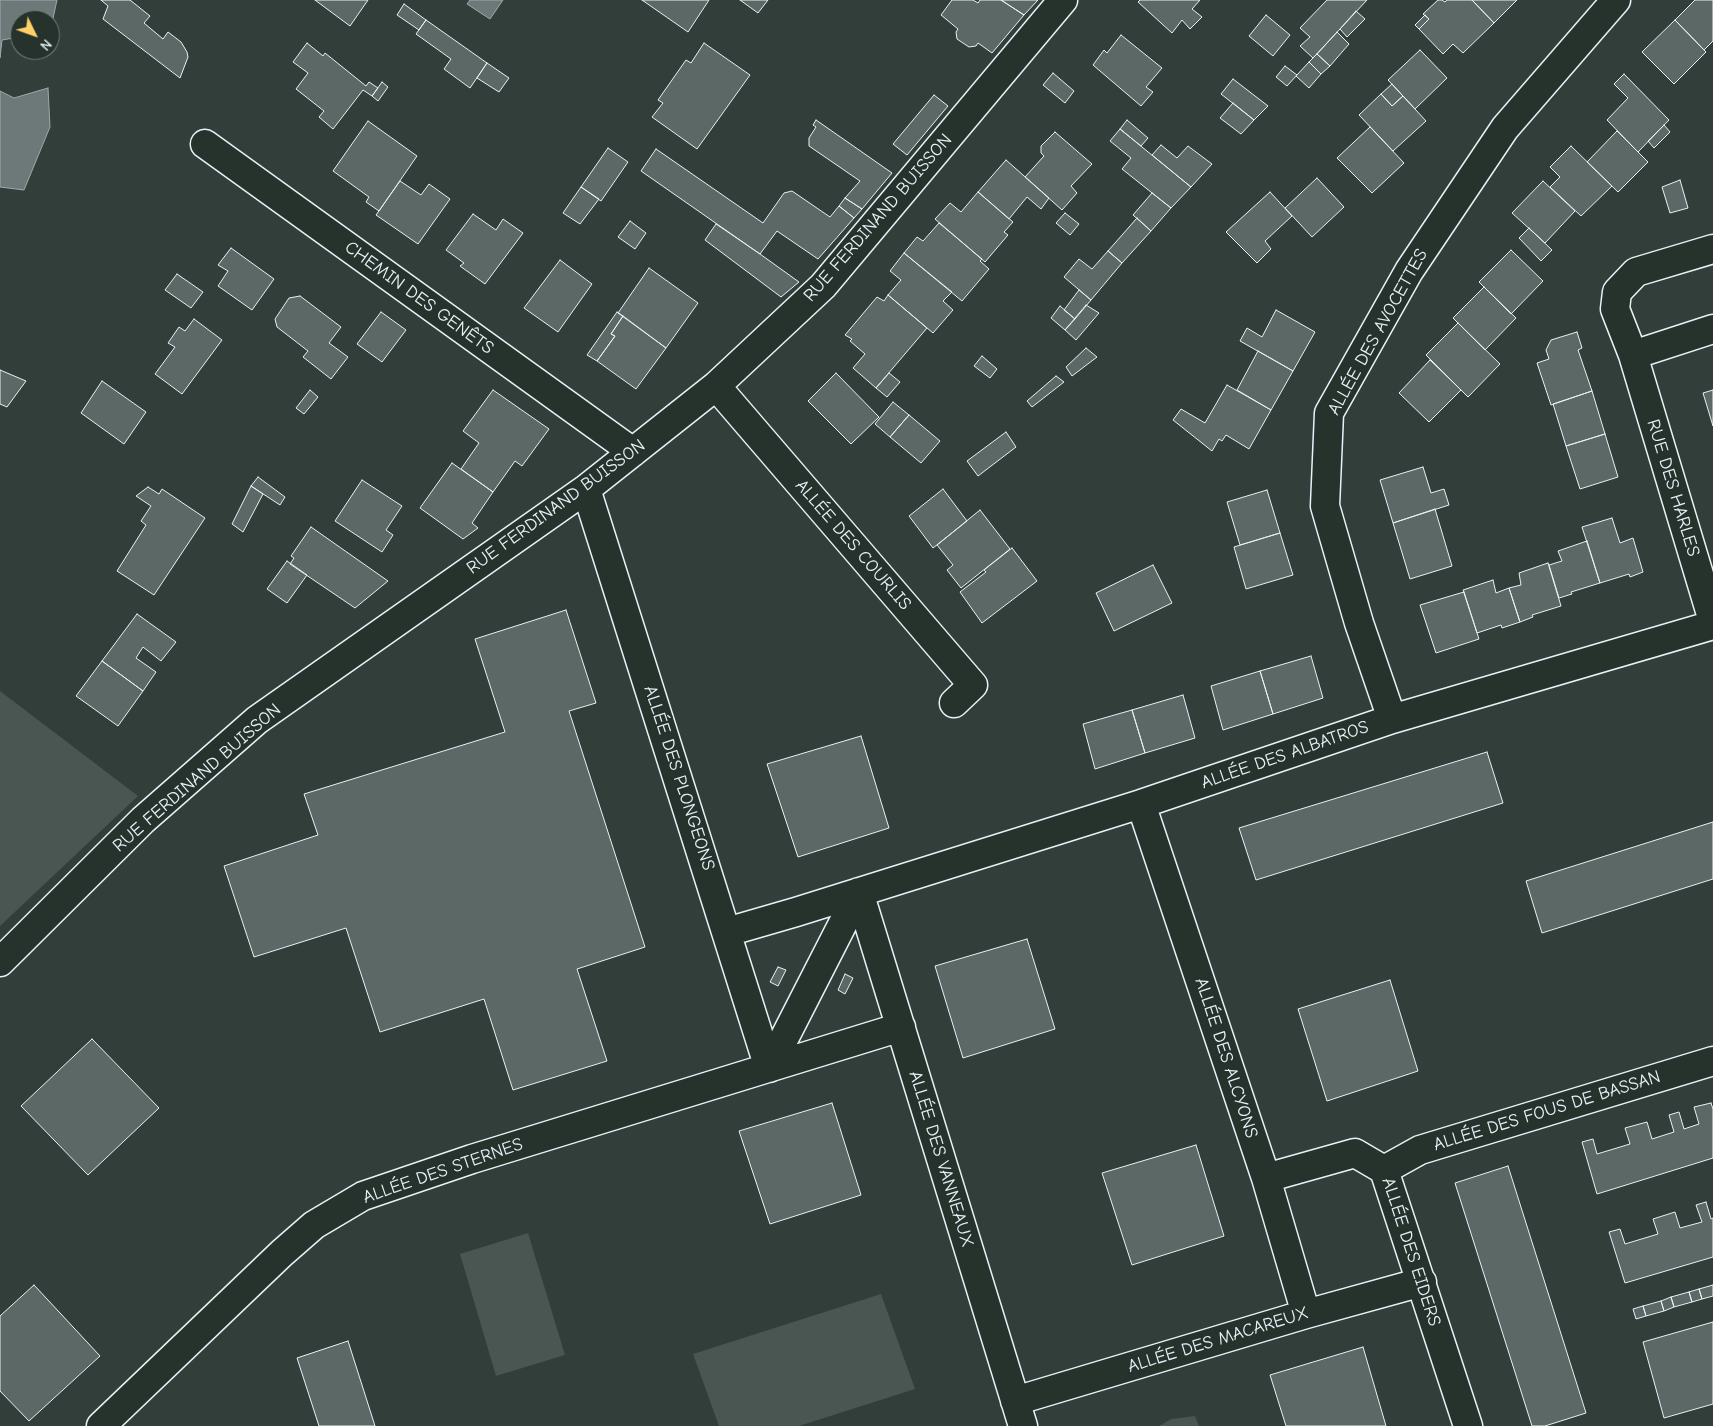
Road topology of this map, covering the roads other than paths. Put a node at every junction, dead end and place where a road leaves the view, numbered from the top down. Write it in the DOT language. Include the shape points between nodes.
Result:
graph roads {
  1 [pos="1062,0"];
  2 [pos="1616,0"];
  3 [pos="205,144"];
  4 [pos="1713,249"];
  5 [pos="1713,329"];
  6 [pos="1633,355"];
  7 [pos="716,386"];
  8 [pos="632,452"];
  9 [pos="586,489"];
  10 [pos="1713,623"];
  11 [pos="954,703"];
  12 [pos="1392,719"];
  13 [pos="1141,804"];
  14 [pos="859,892"];
  15 [pos="727,932"];
  16 [pos="0,962"];
  17 [pos="901,1027"];
  18 [pos="1713,1060"];
  19 [pos="769,1068"];
  20 [pos="1384,1170"];
  21 [pos="1266,1178"];
  22 [pos="1422,1282"];
  23 [pos="1306,1314"];
  24 [pos="1019,1414"];
  25 [pos="101,1426"];
  26 [pos="1468,1426"];
  1 -- 7 [label="street, RUE FERDINAND BUISSON" via="824,286"];
  2 -- 12 [label="street, ALLÉE DES AVOCETTES" via="1505,128 1409,271 1329,414 1325,506 1359,623"];
  3 -- 8 [label="street, CHEMIN DES GENÊTS"];
  4 -- 6 [label="street, RUE DES HARLES" via="1636,272 1617,292 1615,309"];
  5 -- 6 [label="street"];
  6 -- 10 [label="street, RUE DES HARLES"];
  7 -- 8 [label="street, RUE FERDINAND BUISSON"];
  7 -- 11 [label="street, ALLÉE DES COURLIS" via="973,685"];
  8 -- 9 [label="street, RUE FERDINAND BUISSON"];
  9 -- 15 [label="street, ALLÉE DES PLONGEONS"];
  9 -- 16 [label="street, RUE FERDINAND BUISSON" via="257,720 143,820"];
  10 -- 12 [label="street, ALLÉE DES ALBATROS"];
  12 -- 13 [label="street, ALLÉE DES ALBATROS"];
  13 -- 14 [label="street, ALLÉE DES ALBATROS"];
  13 -- 21 [label="street, ALLÉE DES ALCYONS"];
  14 -- 15 [label="street, ALLÉE DES ALBATROS"];
  14 -- 17 [label="street, ALLÉE DES VANNEAUX"];
  14 -- 19 [label="street"];
  15 -- 19 [label="street, ALLÉE DES PLONGEONS"];
  17 -- 19 [label="street, ALLÉE DES STERNES"];
  17 -- 24 [label="street, ALLÉE DES VANNEAUX"];
  18 -- 20 [label="street, ALLÉE DES FOUS DE BASSAN" via="1420,1150"];
  19 -- 25 [label="street, ALLÉE DES STERNES" via="472,1159 363,1196 314,1225 282,1253"];
  20 -- 21 [label="street, ALLÉE DES EIDERS" via="1355,1154"];
  20 -- 22 [label="street, ALLÉE DES EIDERS"];
  21 -- 23 [label="street, ALLÉE DES ALCYONS"];
  22 -- 23 [label="street, ALLÉE DES MACAREUX"];
  22 -- 26 [label="street, ALLÉE DES EIDERS"];
  23 -- 24 [label="street, ALLÉE DES MACAREUX"];
}
